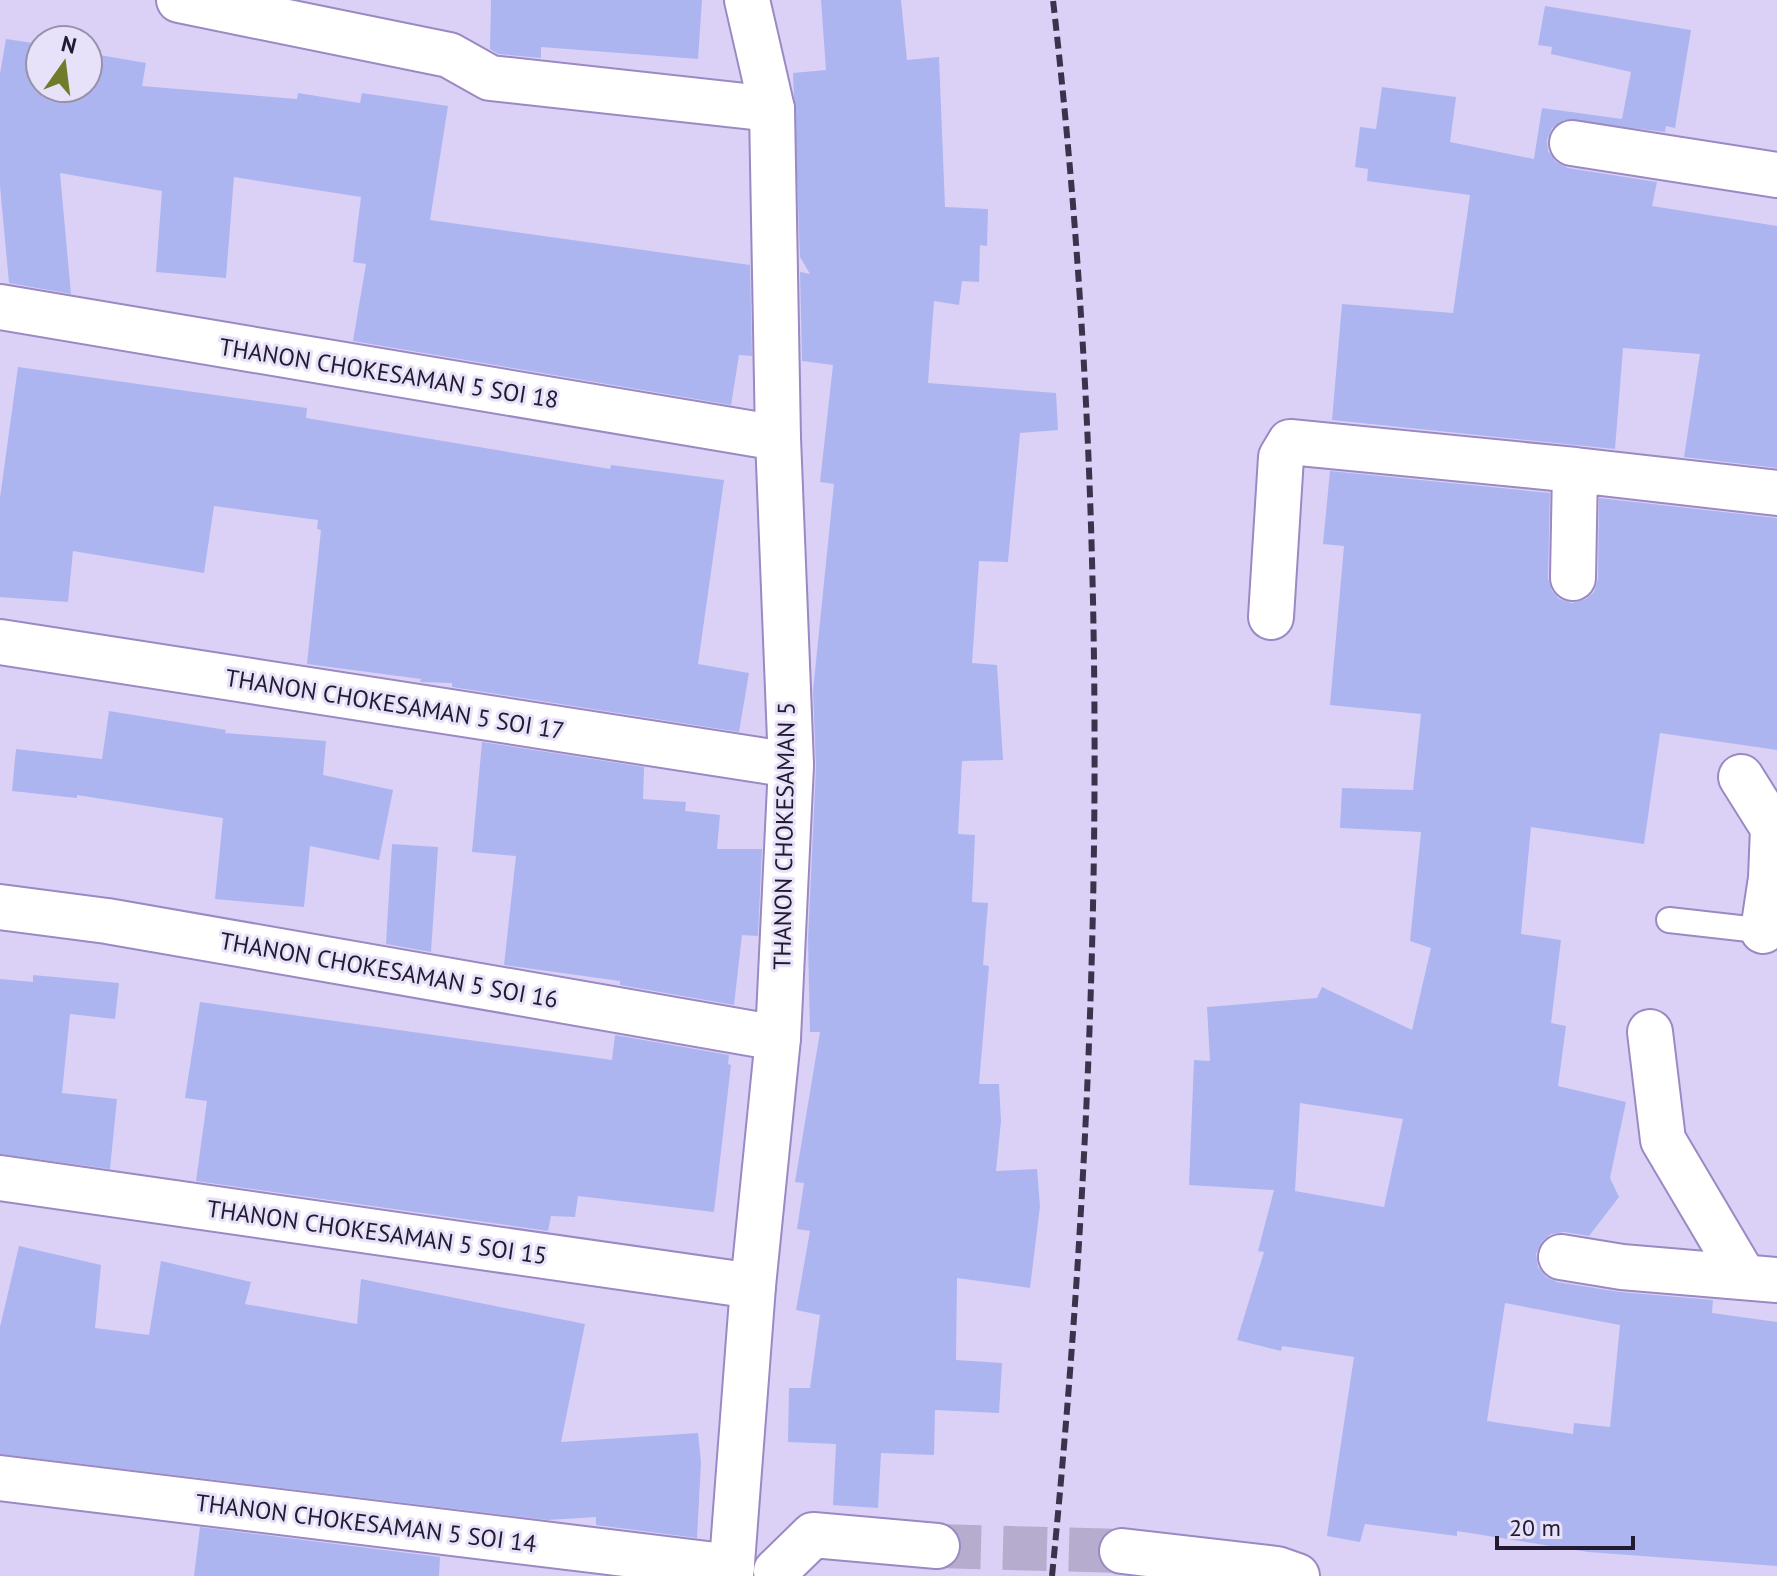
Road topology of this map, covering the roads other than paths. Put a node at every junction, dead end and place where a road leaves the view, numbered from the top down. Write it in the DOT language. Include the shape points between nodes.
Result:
graph roads {
  1 [pos="179,0"];
  2 [pos="747,0"];
  3 [pos="772,109"];
  4 [pos="1572,143"];
  5 [pos="1777,175"];
  6 [pos="0,307"];
  7 [pos="778,438"];
  8 [pos="1575,470"];
  9 [pos="1777,493"];
  10 [pos="1573,578"];
  11 [pos="1271,617"];
  12 [pos="0,642"];
  13 [pos="791,765"];
  14 [pos="1741,777"];
  15 [pos="0,907"];
  16 [pos="1669,920"];
  17 [pos="1770,932"];
  18 [pos="1650,1032"];
  19 [pos="778,1038"];
  20 [pos="0,1178"];
  21 [pos="1561,1257"];
  22 [pos="1760,1278"];
  23 [pos="753,1286"];
  24 [pos="0,1478"];
  25 [pos="937,1546"];
  26 [pos="1122,1551"];
  27 [pos="732,1572"];
  28 [pos="779,1574"];
  29 [pos="1297,1576"];
  1 -- 3 [label="street" via="449,55 490,78"];
  2 -- 3 [label="street, THANON CHOKESAMAN 5"];
  3 -- 7 [label="street, THANON CHOKESAMAN 5"];
  4 -- 5 [label="street"];
  6 -- 7 [label="street, THANON CHOKESAMAN 5 SOI 18"];
  7 -- 13 [label="street, THANON CHOKESAMAN 5"];
  8 -- 9 [label="street"];
  8 -- 10 [label="street"];
  8 -- 11 [label="street" via="1290,442 1281,457"];
  12 -- 13 [label="street, THANON CHOKESAMAN 5 SOI 17"];
  13 -- 19 [label="street, THANON CHOKESAMAN 5"];
  14 -- 17 [label="street" via="1773,828"];
  15 -- 19 [label="street, THANON CHOKESAMAN 5 SOI 16"];
  16 -- 17 [label="lane"];
  18 -- 22 [label="street" via="1663,1140"];
  19 -- 23 [label="street, THANON CHOKESAMAN 5"];
  20 -- 23 [label="street, THANON CHOKESAMAN 5 SOI 15"];
  21 -- 22 [label="street"];
  23 -- 27 [label="street, THANON CHOKESAMAN 5"];
  24 -- 27 [label="street, THANON CHOKESAMAN 5 SOI 14"];
  25 -- 28 [label="street" via="813,1535"];
  26 -- 29 [label="street" via="1277,1569"];
  27 -- 28 [label="street, THANON CHOKESAMAN 5 SOI 14"];
}
